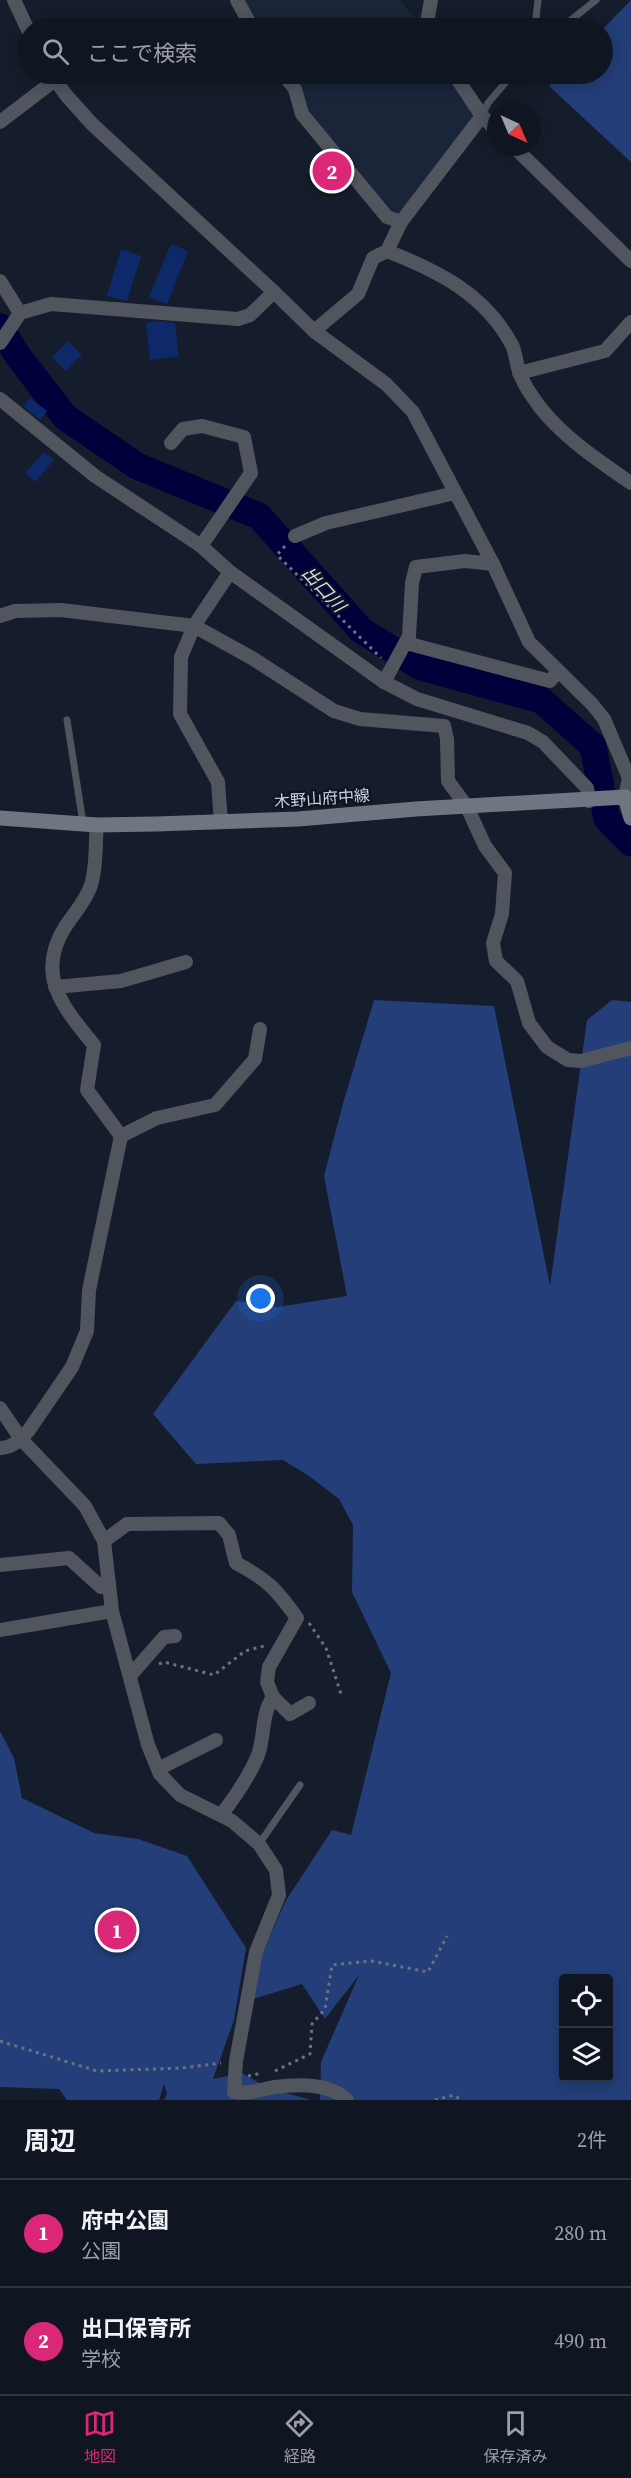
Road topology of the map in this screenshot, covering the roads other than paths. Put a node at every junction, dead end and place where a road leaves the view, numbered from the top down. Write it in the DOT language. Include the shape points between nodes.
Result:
graph roads {
  1 [pos="14,0"];
  2 [pos="237,0"];
  3 [pos="431,0"];
  4 [pos="538,0"];
  5 [pos="596,0"];
  6 [pos="22,18"];
  7 [pos="247,18"];
  8 [pos="428,18"];
  9 [pos="536,18"];
  10 [pos="574,18"];
  11 [pos="45,84"];
  12 [pos="59,84"];
  13 [pos="291,84"];
  14 [pos="461,84"];
  15 [pos="504,84"];
  16 [pos="482,116"];
  17 [pos="487,121"];
  18 [pos="0,122"];
  19 [pos="523,156"];
  20 [pos="401,222"];
  21 [pos="387,251"];
  22 [pos="631,261"];
  23 [pos="0,281"];
  24 [pos="274,292"];
  25 [pos="20,313"];
  26 [pos="631,322"];
  27 [pos="314,332"];
  28 [pos="0,343"];
  29 [pos="519,373"];
  30 [pos="0,399"];
  31 [pos="171,443"];
  32 [pos="631,483"];
  33 [pos="455,493"];
  34 [pos="295,536"];
  35 [pos="201,546"];
  36 [pos="493,564"];
  37 [pos="230,572"];
  38 [pos="0,616"];
  39 [pos="194,626"];
  40 [pos="406,643"];
  41 [pos="558,671"];
  42 [pos="384,682"];
  43 [pos="67,720"];
  44 [pos="625,797"];
  45 [pos="589,801"];
  46 [pos="467,807"];
  47 [pos="0,818"];
  48 [pos="631,818"];
  49 [pos="221,822"];
  50 [pos="90,824"];
  51 [pos="186,962"];
  52 [pos="55,987"];
  53 [pos="260,1029"];
  54 [pos="631,1048"];
  55 [pos="121,1136"];
  56 [pos="0,1408"];
  57 [pos="21,1439"];
  58 [pos="0,1448"];
  59 [pos="104,1541"];
  60 [pos="0,1565"];
  61 [pos="109,1584"];
  62 [pos="112,1611"];
  63 [pos="0,1630"];
  64 [pos="175,1636"];
  65 [pos="130,1676"];
  66 [pos="273,1697"];
  67 [pos="309,1703"];
  68 [pos="216,1740"];
  69 [pos="158,1769"];
  70 [pos="300,1785"];
  71 [pos="221,1815"];
  72 [pos="259,1844"];
  73 [pos="347,2100"];
  1 -- 6 [label="street"];
  2 -- 7 [label="street"];
  3 -- 8 [label="street"];
  4 -- 9 [label="lane"];
  5 -- 10 [label="lane"];
  11 -- 18 [label="street"];
  12 -- 24 [label="street" via="92,124"];
  13 -- 20 [label="street" via="302,114 387,217"];
  14 -- 16 [label="street"];
  15 -- 16 [label="lane"];
  16 -- 17 [label="street"];
  16 -- 20 [label="street"];
  19 -- 22 [label="street"];
  20 -- 21 [label="street"];
  21 -- 27 [label="street" via="373,258 358,294"];
  21 -- 29 [label="street" via="429,267 485,307 513,346"];
  23 -- 25 [label="street"];
  24 -- 25 [label="street" via="250,315 238,319 51,304"];
  24 -- 27 [label="street"];
  25 -- 28 [label="street"];
  26 -- 29 [label="street" via="605,351"];
  27 -- 33 [label="street" via="386,384 413,412"];
  29 -- 32 [label="street" via="532,397 556,425"];
  30 -- 35 [label="street" via="95,476"];
  31 -- 35 [label="street" via="183,429 202,426 244,437 250,473"];
  33 -- 34 [label="street" via="326,523"];
  33 -- 36 [label="street"];
  35 -- 37 [label="street"];
  36 -- 40 [label="street" via="465,561 416,567"];
  36 -- 41 [label="street" via="529,642"];
  37 -- 39 [label="street"];
  37 -- 42 [label="street"];
  38 -- 39 [label="street" via="15,611 61,610"];
  39 -- 46 [label="street" via="334,711 360,719 444,726 448,781"];
  39 -- 49 [label="street" via="181,657 180,714 218,782"];
  40 -- 41 [label="street" via="550,681"];
  40 -- 42 [label="street"];
  41 -- 44 [label="street" via="604,719 629,778"];
  42 -- 45 [label="street" via="417,699 528,733 543,742 586,788"];
  43 -- 50 [label="lane"];
  44 -- 45 [label="main road, 木野山府中線"];
  44 -- 48 [label="main road"];
  45 -- 46 [label="main road, 木野山府中線"];
  46 -- 49 [label="main road, 木野山府中線"];
  46 -- 54 [label="street" via="485,846 505,873 502,914 493,943 496,960 517,981 529,1023 547,1047 568,1060 581,1061"];
  47 -- 50 [label="main road, 木野山府中線"];
  49 -- 50 [label="main road, 木野山府中線"];
  50 -- 52 [label="street" via="91,885 55,944 51,969"];
  51 -- 52 [label="street" via="121,981"];
  52 -- 55 [label="street" via="70,1015 94,1045 87,1090"];
  53 -- 55 [label="street" via="255,1059 215,1105 157,1118"];
  55 -- 57 [label="street" via="89,1290 87,1331 72,1367"];
  56 -- 57 [label="street"];
  57 -- 58 [label="street" via="8,1448"];
  57 -- 59 [label="street" via="85,1506"];
  59 -- 61 [label="street"];
  59 -- 66 [label="street" via="128,1524 219,1523 229,1535 236,1563 263,1578 297,1618 269,1666 267,1682"];
  60 -- 61 [label="street" via="69,1558 101,1587"];
  61 -- 62 [label="street"];
  62 -- 63 [label="street"];
  62 -- 65 [label="street"];
  64 -- 65 [label="street" via="164,1637"];
  65 -- 69 [label="street"];
  66 -- 67 [label="street" via="290,1714"];
  66 -- 71 [label="street" via="266,1707 258,1754"];
  68 -- 69 [label="street"];
  69 -- 71 [label="street" via="180,1795"];
  70 -- 72 [label="lane"];
  71 -- 72 [label="street"];
  72 -- 73 [label="street" via="276,1870 279,1895 256,1952 234,2092 320,2086"];
}
